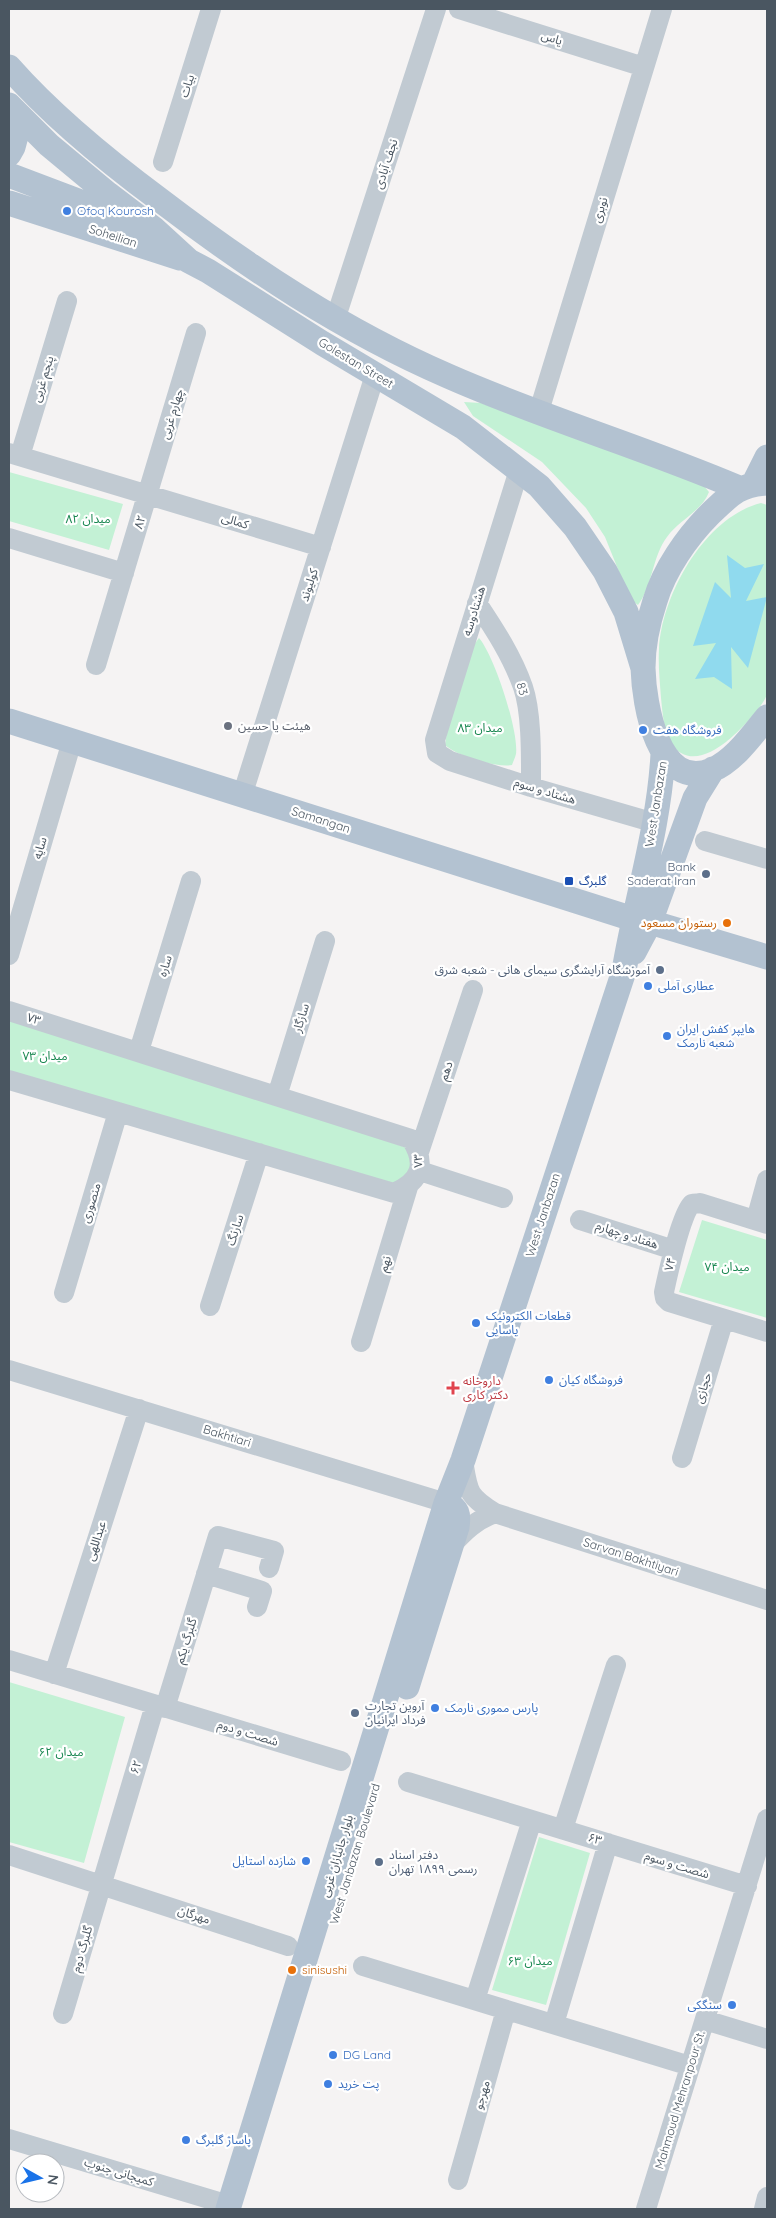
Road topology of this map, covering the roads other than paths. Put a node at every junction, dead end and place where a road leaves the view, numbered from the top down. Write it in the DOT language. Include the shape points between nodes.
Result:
graph roads {
  1 [pos="211,9"];
  2 [pos="436,9"];
  3 [pos="459,9"];
  4 [pos="662,9"];
  5 [pos="9,67"];
  6 [pos="644,67"];
  7 [pos="15,111"];
  8 [pos="9,154"];
  9 [pos="162,162"];
  10 [pos="9,175"];
  11 [pos="9,203"];
  12 [pos="178,214"];
  13 [pos="154,229"];
  14 [pos="189,261"];
  15 [pos="67,301"];
  16 [pos="335,320"];
  17 [pos="196,333"];
  18 [pos="375,374"];
  19 [pos="539,411"];
  20 [pos="14,455"];
  21 [pos="767,457"];
  22 [pos="519,470"];
  23 [pos="754,485"];
  24 [pos="148,495"];
  25 [pos="9,538"];
  26 [pos="322,547"];
  27 [pos="124,573"];
  28 [pos="477,603"];
  29 [pos="96,665"];
  30 [pos="644,668"];
  31 [pos="767,717"];
  32 [pos="9,721"];
  33 [pos="72,741"];
  34 [pos="437,753"];
  35 [pos="663,754"];
  36 [pos="713,769"];
  37 [pos="532,787"];
  38 [pos="242,796"];
  39 [pos="655,824"];
  40 [pos="705,841"];
  41 [pos="767,860"];
  42 [pos="191,881"];
  43 [pos="641,920"];
  44 [pos="325,941"];
  45 [pos="9,955"];
  46 [pos="767,957"];
  47 [pos="473,990"];
  48 [pos="9,1011"];
  49 [pos="139,1051"];
  50 [pos="9,1080"];
  51 [pos="277,1096"];
  52 [pos="118,1112"];
  53 [pos="259,1153"];
  54 [pos="416,1170"];
  55 [pos="767,1180"];
  56 [pos="503,1198"];
  57 [pos="580,1220"];
  58 [pos="762,1222"];
  59 [pos="674,1250"];
  60 [pos="64,1293"];
  61 [pos="210,1306"];
  62 [pos="724,1319"];
  63 [pos="767,1332"];
  64 [pos="361,1342"];
  65 [pos="9,1370"];
  66 [pos="139,1409"];
  67 [pos="682,1458"];
  68 [pos="463,1460"];
  69 [pos="446,1503"];
  70 [pos="496,1514"];
  71 [pos="451,1546"];
  72 [pos="269,1568"];
  73 [pos="206,1574"];
  74 [pos="767,1600"];
  75 [pos="258,1607"];
  76 [pos="9,1660"];
  77 [pos="616,1665"];
  78 [pos="54,1674"];
  79 [pos="160,1706"];
  80 [pos="341,1762"];
  81 [pos="408,1782"];
  82 [pos="532,1820"];
  83 [pos="767,1824"];
  84 [pos="563,1829"];
  85 [pos="608,1843"];
  86 [pos="9,1855"];
  87 [pos="101,1884"];
  88 [pos="746,1886"];
  89 [pos="288,1946"];
  90 [pos="362,1966"];
  91 [pos="475,2000"];
  92 [pos="506,2010"];
  93 [pos="63,2014"];
  94 [pos="704,2020"];
  95 [pos="554,2024"];
  96 [pos="767,2039"];
  97 [pos="690,2066"];
  98 [pos="9,2139"];
  99 [pos="458,2180"];
  100 [pos="767,2198"];
  101 [pos="233,2208"];
  102 [pos="646,2209"];
  103 [pos="764,2209"];
  1 -- 9 [label="street, بیات"];
  2 -- 16 [label="street, نجف آبادی"];
  3 -- 6 [label="street, یاس"];
  4 -- 6 [label="street, نوبری"];
  5 -- 12 [label="main road" via="67,125"];
  6 -- 19 [label="street, نوبری"];
  7 -- 8 [label="main road" via="14,147"];
  7 -- 13 [label="main road, Golestan Street" via="49,145"];
  10 -- 13 [label="main road"];
  11 -- 14 [label="main road, Soheilian"];
  12 -- 13 [label="main road"];
  12 -- 16 [label="main road" via="223,249"];
  13 -- 14 [label="main road, Golestan Street"];
  14 -- 18 [label="main road, Golestan Street"];
  15 -- 20 [label="street, پنجم غربی"];
  16 -- 19 [label="main road" via="447,376"];
  17 -- 24 [label="street, چهارم غربی"];
  18 -- 22 [label="main road, Golestan Street" via="464,427"];
  18 -- 26 [label="street, کولیوند"];
  19 -- 23 [label="main road"];
  20 -- 24 [label="street"];
  21 -- 23 [label="main road"];
  22 -- 28 [label="street, هشتادوسه"];
  22 -- 30 [label="main road, Golestan Street" via="539,486 569,520 605,571 626,612"];
  23 -- 30 [label="main road" via="702,522 668,570 655,599 646,635"];
  24 -- 26 [label="street, کمالی"];
  24 -- 27 [label="street, ۸۲"];
  25 -- 27 [label="street"];
  26 -- 38 [label="street, کولیوند"];
  27 -- 29 [label="street, ۸۲"];
  28 -- 34 [label="street, هشتادوسه" via="435,740"];
  28 -- 37 [label="street, 83" via="504,644 524,689"];
  30 -- 35 [label="main road" via="648,708"];
  31 -- 36 [label="main road" via="731,756"];
  32 -- 33 [label="main road, Samangan"];
  33 -- 38 [label="main road, Samangan"];
  33 -- 45 [label="street, سایه"];
  34 -- 37 [label="street, هشتاد و سوم" via="450,761"];
  35 -- 36 [label="main road" via="681,770 695,774"];
  35 -- 39 [label="main road, West Janbazan"];
  36 -- 43 [label="main road, West Janbazan" via="695,798"];
  37 -- 39 [label="street, هشتاد و سوم"];
  38 -- 43 [label="main road, Samangan"];
  39 -- 43 [label="main road, West Janbazan"];
  40 -- 41 [label="street"];
  42 -- 49 [label="street, ساره"];
  43 -- 46 [label="main road, Samangan"];
  43 -- 68 [label="main road, West Janbazan"];
  44 -- 51 [label="street, سازگار"];
  47 -- 54 [label="street, دهم"];
  48 -- 49 [label="street, ۷۳"];
  49 -- 51 [label="street, ۷۳"];
  50 -- 52 [label="street, ۷۳"];
  51 -- 54 [label="street, ۷۳" via="411,1139"];
  52 -- 53 [label="street, ۷۳"];
  52 -- 60 [label="street, منصوری"];
  53 -- 54 [label="street, ۷۳" via="394,1193"];
  53 -- 61 [label="street, سارنگ"];
  54 -- 56 [label="street"];
  54 -- 64 [label="street, نهم"];
  55 -- 58 [label="street"];
  57 -- 59 [label="street, هفتاد و چهارم"];
  58 -- 59 [label="street, ۷۴" via="700,1203 692,1204 687,1209"];
  59 -- 62 [label="street, ۷۴" via="665,1298"];
  62 -- 63 [label="street, ۷۴"];
  62 -- 67 [label="street, حجازی"];
  65 -- 66 [label="street, Bakhtiari"];
  66 -- 69 [label="street, Bakhtiari"];
  66 -- 78 [label="street, عبداللهی"];
  68 -- 69 [label="main road, West Janbazan"];
  68 -- 70 [label="street, West Janbazan" via="468,1491"];
  69 -- 71 [label="main road, West Janbazan Boulevard" via="459,1515"];
  69 -- 101 [label="main road, بلوار جانبازان غربی"];
  70 -- 71 [label="street" via="469,1527"];
  70 -- 74 [label="street, Sarvan Bakhtiyari"];
  71 -- 101 [label="main road, West Janbazan Boulevard"];
  72 -- 73 [label="street, گلبرگ یکم" via="274,1551 218,1536"];
  73 -- 75 [label="street" via="262,1591"];
  73 -- 79 [label="street, گلبرگ یکم"];
  76 -- 78 [label="street"];
  77 -- 84 [label="street"];
  78 -- 79 [label="street"];
  79 -- 80 [label="street, شصت و دوم"];
  79 -- 87 [label="street, ۶۲"];
  81 -- 82 [label="street"];
  82 -- 84 [label="street, ۶۳"];
  82 -- 91 [label="street"];
  83 -- 88 [label="street, Mahmoud Mehranpour St."];
  84 -- 85 [label="street, ۶۳"];
  85 -- 88 [label="street, شصت و سوم"];
  85 -- 95 [label="street, ۶۳"];
  86 -- 87 [label="street"];
  87 -- 89 [label="street, مهرگان"];
  87 -- 93 [label="street, گلبرگ دوم"];
  88 -- 94 [label="street, Mahmoud Mehranpour St."];
  90 -- 91 [label="street"];
  91 -- 92 [label="street"];
  92 -- 95 [label="street"];
  92 -- 99 [label="street, مهرجو"];
  94 -- 96 [label="street"];
  94 -- 97 [label="street, Mahmoud Mehranpour St."];
  95 -- 97 [label="street"];
  97 -- 102 [label="street, Mahmoud Mehranpour St."];
  98 -- 101 [label="street, کمیجانی جنوب"];
  100 -- 103 [label="street"];
}
